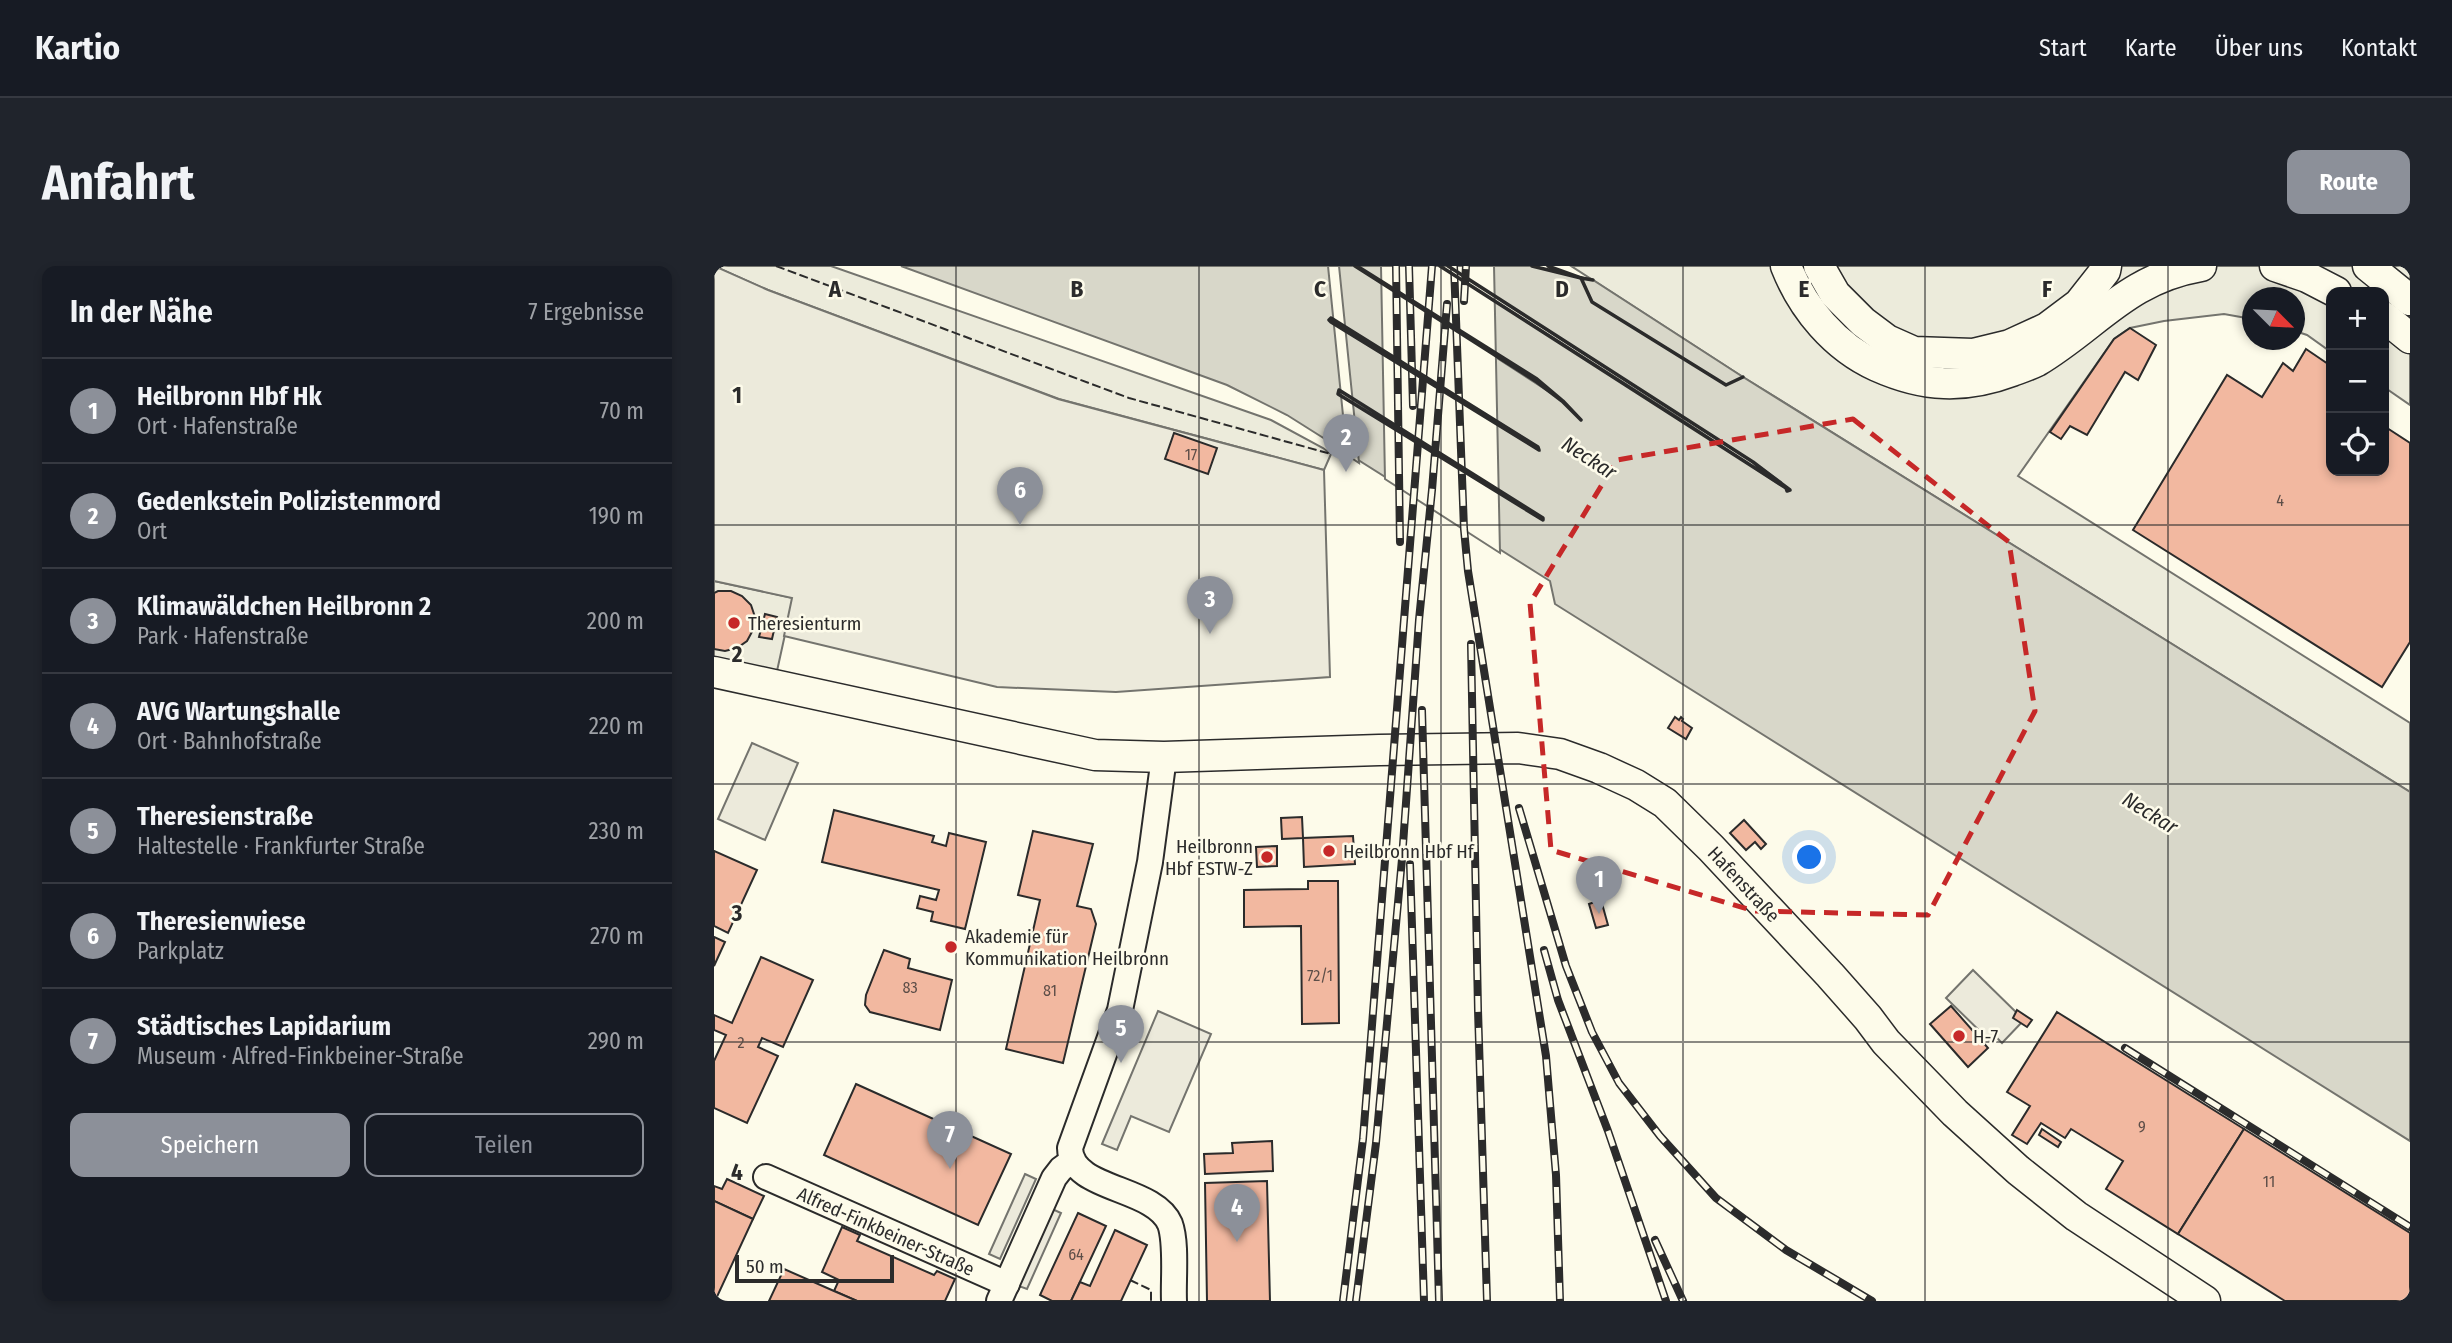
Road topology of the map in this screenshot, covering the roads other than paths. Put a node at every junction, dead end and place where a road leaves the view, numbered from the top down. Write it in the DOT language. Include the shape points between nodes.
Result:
graph roads {
  1 [pos="1786,266"];
  2 [pos="1819,266"];
  3 [pos="2106,266"];
  4 [pos="2202,266"];
  5 [pos="2275,266"];
  6 [pos="2320,266"];
  7 [pos="2368,266"];
  8 [pos="2326,287"];
  9 [pos="2347,287"];
  10 [pos="2410,300"];
  11 [pos="2389,321"];
  12 [pos="2410,338"];
  13 [pos="714,672"];
  14 [pos="1164,757"];
  15 [pos="1072,1161"];
  16 [pos="766,1177"];
  17 [pos="1003,1293"];
  18 [pos="1174,1301"];
  19 [pos="2205,1301"];
  1 -- 4 [label="main road" via="1804,302 1856,356 1921,381 1962,384 2035,362 2137,287 2177,270"];
  2 -- 3 [label="main road" via="1835,294 1888,340 1914,352 1973,354 2010,345 2047,328 2079,303"];
  5 -- 8 [label="main road"];
  6 -- 9 [label="main road"];
  7 -- 10 [label="main road"];
  11 -- 12 [label="main road"];
  13 -- 14 [label="main road, Hafenstraße" via="1095,755"];
  14 -- 15 [label="street" via="1150,862 1120,1010 1073,1136"];
  14 -- 19 [label="main road, Hafenstraße" via="1518,748 1560,754 1636,785 1665,803 1711,848 1955,1113 2076,1216"];
  15 -- 17 [label="street" via="1054,1178"];
  15 -- 18 [label="street" via="1082,1172 1150,1203 1164,1215 1172,1232"];
  16 -- 17 [label="street, Alfred-Finkbeiner-Straße"];
}
